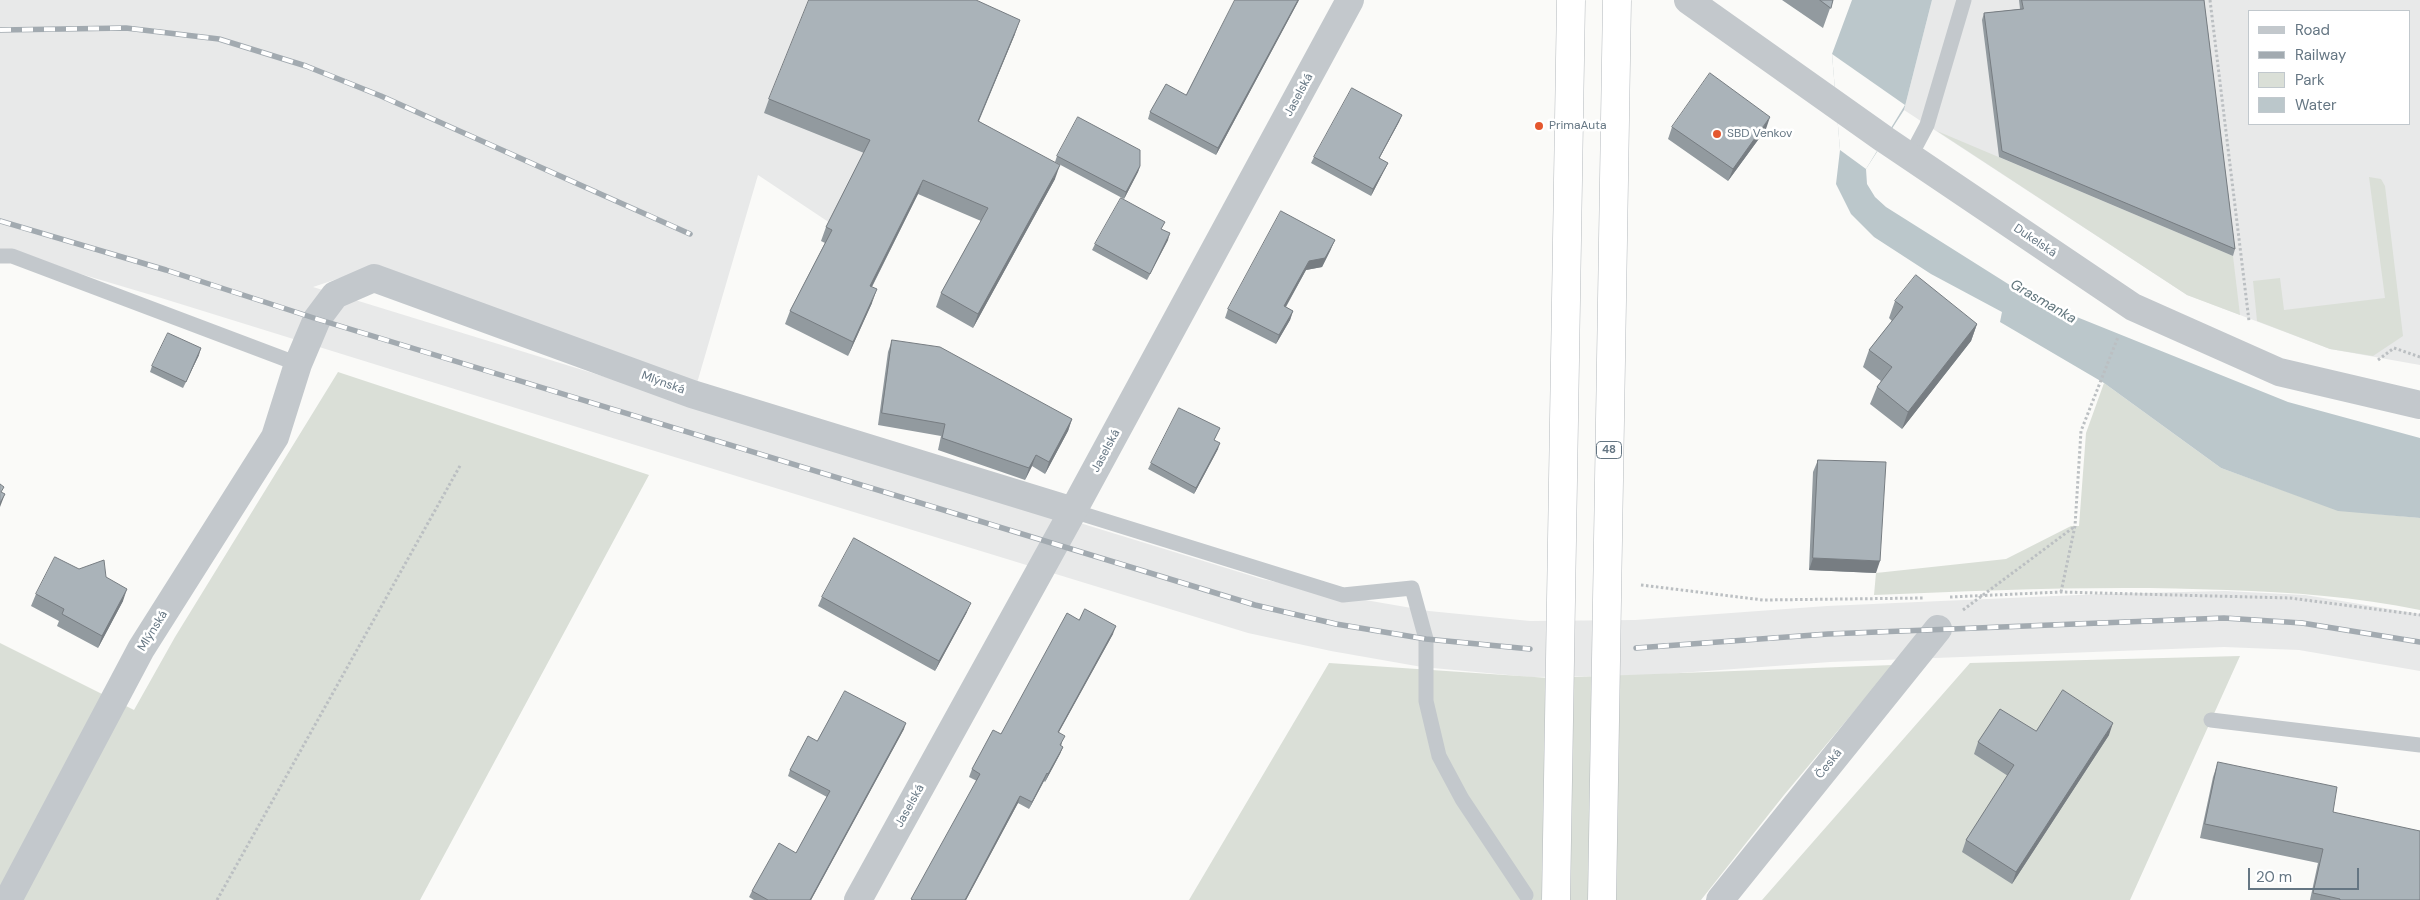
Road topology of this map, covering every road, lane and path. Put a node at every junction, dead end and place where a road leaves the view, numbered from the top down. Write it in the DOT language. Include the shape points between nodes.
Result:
graph roads {
  1 [pos="1350,0"];
  2 [pos="1571,0"];
  3 [pos="1617,0"];
  4 [pos="1688,0"];
  5 [pos="1964,0"];
  6 [pos="2210,0"];
  7 [pos="1910,157"];
  8 [pos="0,256"];
  9 [pos="2240,321"];
  10 [pos="2119,333"];
  11 [pos="2420,357"];
  12 [pos="2375,362"];
  13 [pos="298,364"];
  14 [pos="2420,405"];
  15 [pos="461,464"];
  16 [pos="1074,511"];
  17 [pos="2075,526"];
  18 [pos="1638,585"];
  19 [pos="2061,592"];
  20 [pos="1983,595"];
  21 [pos="1933,597"];
  22 [pos="1943,597"];
  23 [pos="2420,615"];
  24 [pos="1938,629"];
  25 [pos="2211,720"];
  26 [pos="2420,745"];
  27 [pos="1526,895"];
  28 [pos="8,900"];
  29 [pos="217,900"];
  30 [pos="858,900"];
  31 [pos="1556,900"];
  32 [pos="1602,900"];
  33 [pos="1720,900"];
  1 -- 16 [label="street, Jaselská"];
  2 -- 31 [label="highway, bridge"];
  3 -- 32 [label="highway, 48, bridge"];
  4 -- 7 [label="street, Dukelská"];
  5 -- 7 [label="lane" via="1928,125"];
  6 -- 9 [label="path" via="2249,324"];
  7 -- 14 [label="street, Dukelská" via="2133,307 2279,372"];
  8 -- 13 [label="lane" via="12,256"];
  10 -- 17 [label="path" via="2082,431"];
  11 -- 12 [label="path" via="2394,348"];
  13 -- 16 [label="street, Mlýnská" via="317,318 335,295 374,278 692,394"];
  13 -- 28 [label="street, Mlýnská" via="275,437 141,649"];
  15 -- 29 [label="path"];
  16 -- 27 [label="lane" via="1343,595 1412,588 1426,639 1426,701 1439,756 1462,799"];
  16 -- 30 [label="street, Jaselská"];
  17 -- 19 [label="path"];
  17 -- 20 [label="path"];
  18 -- 21 [label="path" via="1764,600"];
  19 -- 20 [label="path"];
  19 -- 23 [label="path" via="2290,598"];
  20 -- 22 [label="path"];
  20 -- 24 [label="path"];
  24 -- 33 [label="street, Česká"];
  25 -- 26 [label="lane"];
}
